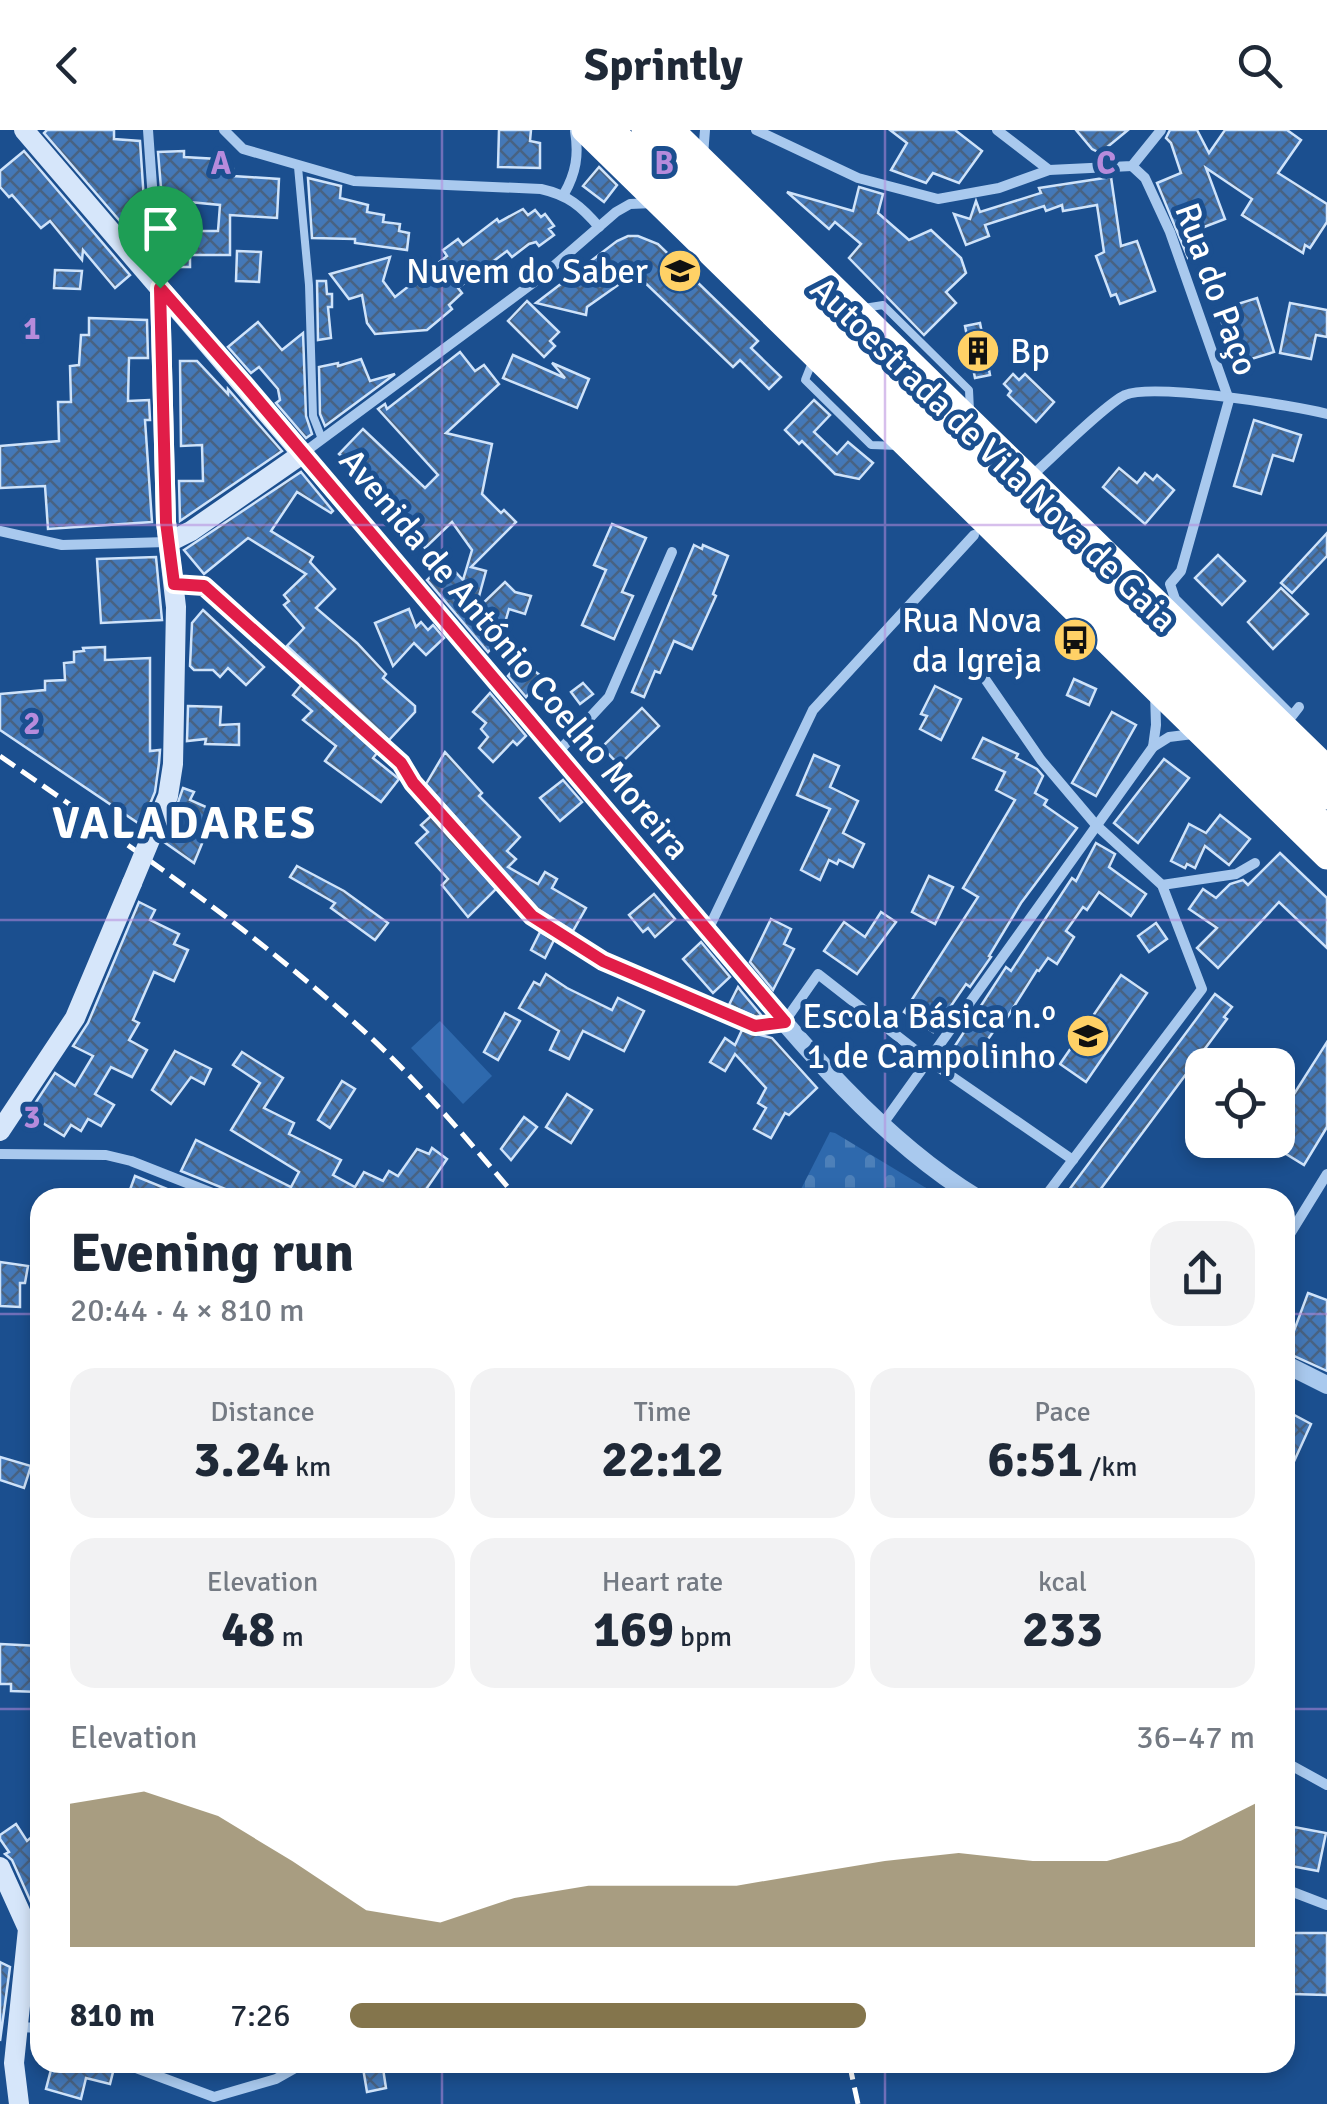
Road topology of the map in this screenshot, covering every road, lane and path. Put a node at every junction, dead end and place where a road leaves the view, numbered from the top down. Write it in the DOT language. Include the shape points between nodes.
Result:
graph roads {
  1 [pos="24,130"];
  2 [pos="148,130"];
  3 [pos="224,130"];
  4 [pos="575,130"];
  5 [pos="584,130"];
  6 [pos="612,130"];
  7 [pos="644,130"];
  8 [pos="672,130"];
  9 [pos="705,130"];
  10 [pos="756,130"];
  11 [pos="997,130"];
  12 [pos="1161,130"];
  13 [pos="704,161"];
  14 [pos="1132,166"];
  15 [pos="298,167"];
  16 [pos="1048,170"];
  17 [pos="564,194"];
  18 [pos="659,204"];
  19 [pos="599,227"];
  20 [pos="160,288"];
  21 [pos="1229,400"];
  22 [pos="1327,414"];
  23 [pos="322,439"];
  24 [pos="302,454"];
  25 [pos="1036,472"];
  26 [pos="0,531"];
  27 [pos="974,535"];
  28 [pos="169,542"];
  29 [pos="672,552"];
  30 [pos="174,584"];
  31 [pos="974,663"];
  32 [pos="1155,692"];
  33 [pos="1299,707"];
  34 [pos="1198,734"];
  35 [pos="1153,746"];
  36 [pos="557,753"];
  37 [pos="1327,768"];
  38 [pos="1327,797"];
  39 [pos="1096,825"];
  40 [pos="1327,828"];
  41 [pos="1327,857"];
  42 [pos="1255,862"];
  43 [pos="1162,885"];
  44 [pos="708,930"];
  45 [pos="785,1022"];
  46 [pos="928,1060"];
  47 [pos="882,1125"];
  48 [pos="0,1132"];
  49 [pos="0,1154"];
  50 [pos="1072,1160"];
  51 [pos="1327,1174"];
  52 [pos="200,1188"];
  53 [pos="963,1188"];
  54 [pos="1051,1188"];
  55 [pos="1295,1226"];
  56 [pos="1295,1369"];
  57 [pos="1327,1385"];
  58 [pos="1295,1767"];
  59 [pos="1327,1785"];
  60 [pos="0,1867"];
  61 [pos="1295,1893"];
  62 [pos="1327,1905"];
  63 [pos="30,1920"];
  64 [pos="29,2027"];
  65 [pos="7,2061"];
  66 [pos="150,2073"];
  67 [pos="287,2073"];
  68 [pos="18,2104"];
  1 -- 20 [label="main road, Avenida de António Coelho Moreira"];
  2 -- 20 [label="street"];
  3 -- 15 [label="street" via="243,149"];
  4 -- 17 [label="street" via="577,161"];
  5 -- 18 [label="highway"];
  6 -- 40 [label="highway, Autoestrada de Vila Nova de Gaia"];
  7 -- 38 [label="highway, Autoestrada de Vila Nova de Gaia"];
  8 -- 13 [label="highway"];
  9 -- 13 [label="street"];
  10 -- 16 [label="street" via="858,178 938,199"];
  11 -- 16 [label="street"];
  12 -- 14 [label="street"];
  13 -- 37 [label="highway"];
  14 -- 16 [label="street"];
  14 -- 21 [label="street, Rua do Paço" via="1145,178 1170,232"];
  15 -- 17 [label="street" via="354,180"];
  15 -- 23 [label="lane" via="313,416"];
  17 -- 19 [label="street"];
  18 -- 19 [label="street" via="630,204"];
  18 -- 32 [label="highway"];
  19 -- 23 [label="street"];
  20 -- 24 [label="main road, Avenida de António Coelho Moreira"];
  20 -- 28 [label="main road"];
  21 -- 22 [label="street, Rua do Paço"];
  21 -- 25 [label="street" via="1159,390 1125,396"];
  21 -- 33 [label="street" via="1180,571 1170,584 1175,599 1292,716"];
  23 -- 24 [label="street"];
  24 -- 28 [label="main road"];
  24 -- 36 [label="street, Avenida de António Coelho Moreira"];
  26 -- 28 [label="street" via="62,545"];
  27 -- 44 [label="street" via="813,710"];
  28 -- 30 [label="main road"];
  29 -- 36 [label="street" via="608,697"];
  30 -- 45 [label="street" via="204,586 401,763 532,916 603,961 755,1026"];
  30 -- 48 [label="main road, bridge" via="174,764 168,796 94,980"];
  31 -- 39 [label="street"];
  32 -- 34 [label="highway"];
  32 -- 35 [label="street"];
  34 -- 35 [label="street"];
  34 -- 41 [label="highway"];
  35 -- 39 [label="street"];
  36 -- 44 [label="street, Avenida de António Coelho Moreira"];
  39 -- 43 [label="street"];
  39 -- 46 [label="street"];
  42 -- 43 [label="street" via="1236,874"];
  43 -- 50 [label="street" via="1202,989"];
  44 -- 45 [label="street, Avenida de António Coelho Moreira"];
  45 -- 46 [label="street" via="818,974"];
  45 -- 47 [label="street, Avenida de António Coelho Moreira"];
  46 -- 47 [label="street"];
  46 -- 50 [label="street"];
  47 -- 53 [label="street, Avenida de António Coelho Moreira"];
  49 -- 52 [label="street" via="106,1156"];
  50 -- 54 [label="street"];
  51 -- 55 [label="street"];
  56 -- 57 [label="street"];
  58 -- 59 [label="street"];
  60 -- 63 [label="main road"];
  61 -- 62 [label="street"];
  64 -- 65 [label="main road"];
  65 -- 68 [label="main road"];
  66 -- 67 [label="street" via="214,2097"];
}
